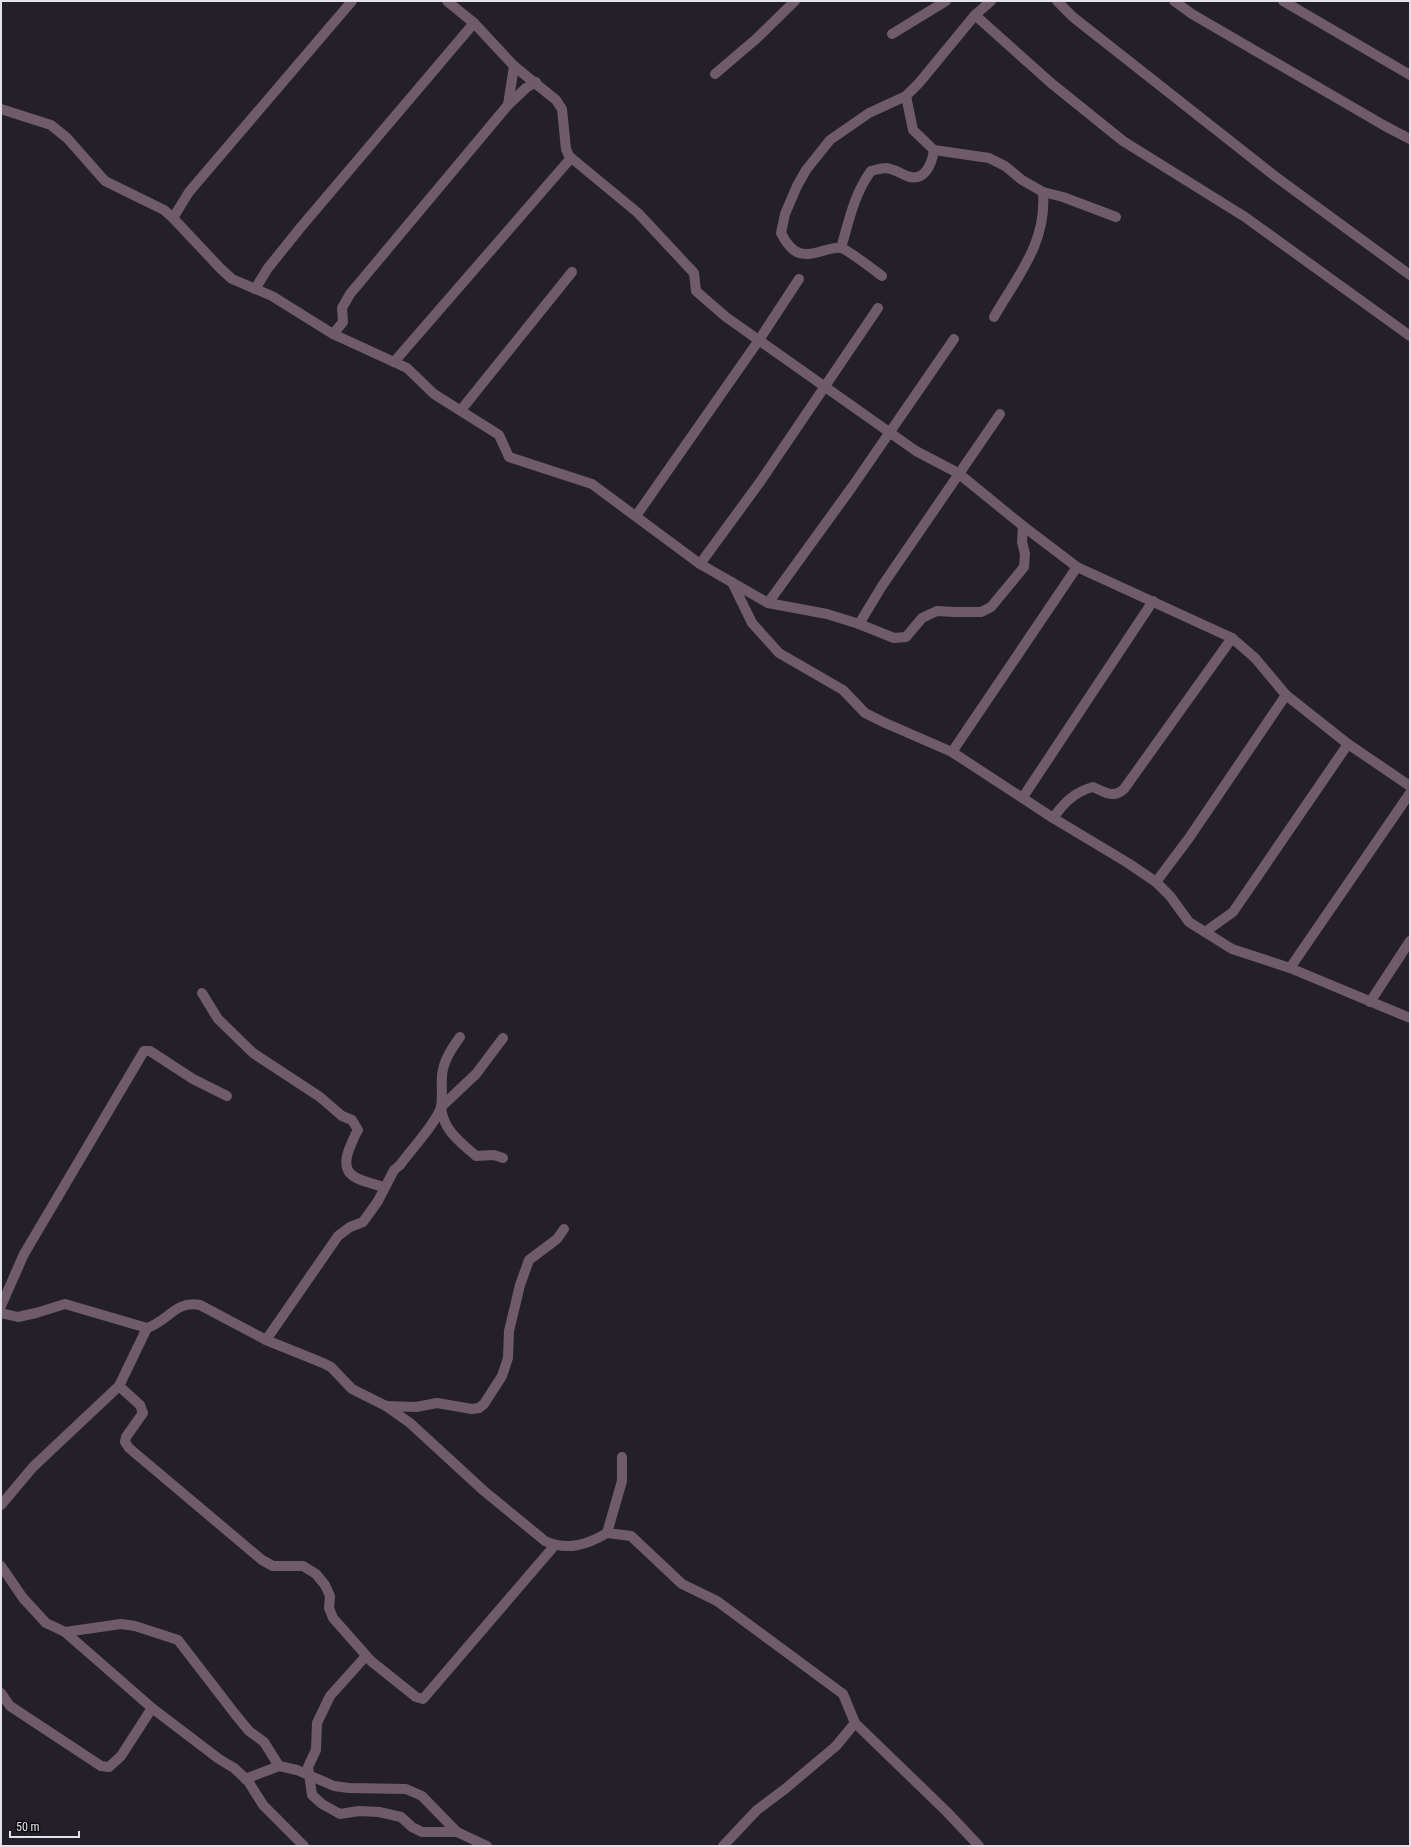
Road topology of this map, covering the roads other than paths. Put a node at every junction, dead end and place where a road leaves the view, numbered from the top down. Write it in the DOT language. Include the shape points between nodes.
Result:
graph roads {
  1 [pos="352,1"];
  2 [pos="447,1"];
  3 [pos="795,1"];
  4 [pos="946,1"];
  5 [pos="1057,1"];
  6 [pos="1174,1"];
  7 [pos="1283,1"];
  8 [pos="984,3"];
  9 [pos="975,15"];
  10 [pos="474,23"];
  11 [pos="892,34"];
  12 [pos="514,66"];
  13 [pos="715,74"];
  14 [pos="1410,75"];
  15 [pos="536,82"];
  16 [pos="906,96"];
  17 [pos="508,105"];
  18 [pos="1,109"];
  19 [pos="1410,139"];
  20 [pos="934,150"];
  21 [pos="570,158"];
  22 [pos="1043,192"];
  23 [pos="1116,217"];
  24 [pos="173,218"];
  25 [pos="841,248"];
  26 [pos="572,272"];
  27 [pos="1410,275"];
  28 [pos="882,276"];
  29 [pos="799,278"];
  30 [pos="255,289"];
  31 [pos="878,308"];
  32 [pos="994,317"];
  33 [pos="333,334"];
  34 [pos="1410,336"];
  35 [pos="954,338"];
  36 [pos="759,340"];
  37 [pos="394,362"];
  38 [pos="824,387"];
  39 [pos="461,410"];
  40 [pos="1000,414"];
  41 [pos="889,432"];
  42 [pos="958,474"];
  43 [pos="636,516"];
  44 [pos="1022,526"];
  45 [pos="700,564"];
  46 [pos="1077,567"];
  47 [pos="732,582"];
  48 [pos="1153,601"];
  49 [pos="768,603"];
  50 [pos="859,624"];
  51 [pos="1232,638"];
  52 [pos="1286,695"];
  53 [pos="1348,744"];
  54 [pos="952,752"];
  55 [pos="1410,786"];
  56 [pos="1410,793"];
  57 [pos="1023,797"];
  58 [pos="1053,818"];
  59 [pos="1156,882"];
  60 [pos="1205,932"];
  61 [pos="1410,941"];
  62 [pos="1290,968"];
  63 [pos="202,993"];
  64 [pos="1370,1002"];
  65 [pos="1410,1018"];
  66 [pos="460,1037"];
  67 [pos="503,1038"];
  68 [pos="227,1096"];
  69 [pos="441,1107"];
  70 [pos="504,1158"];
  71 [pos="384,1187"];
  72 [pos="564,1229"];
  73 [pos="1,1306"];
  74 [pos="1,1313"];
  75 [pos="147,1328"];
  76 [pos="266,1340"];
  77 [pos="119,1386"];
  78 [pos="386,1406"];
  79 [pos="622,1457"];
  80 [pos="1,1505"];
  81 [pos="607,1533"];
  82 [pos="555,1545"];
  83 [pos="1,1566"];
  84 [pos="65,1632"];
  85 [pos="366,1656"];
  86 [pos="1,1693"];
  87 [pos="152,1708"];
  88 [pos="855,1723"];
  89 [pos="279,1766"];
  90 [pos="309,1776"];
  91 [pos="245,1779"];
  92 [pos="457,1832"];
  93 [pos="304,1846"];
  94 [pos="487,1846"];
  95 [pos="723,1846"];
  96 [pos="979,1846"];
  1 -- 24 [label="street" via="189,192"];
  2 -- 10 [label="street"];
  3 -- 13 [label="street"];
  4 -- 11 [label="street"];
  5 -- 27 [label="street" via="1073,17 1270,172"];
  6 -- 19 [label="street" via="1199,18"];
  7 -- 14 [label="street"];
  8 -- 9 [label="street"];
  9 -- 16 [label="street"];
  9 -- 34 [label="street" via="1051,83 1123,141 1245,217"];
  10 -- 12 [label="street"];
  10 -- 30 [label="street" via="301,227 268,268"];
  12 -- 15 [label="street"];
  12 -- 17 [label="street"];
  15 -- 17 [label="street"];
  15 -- 21 [label="street" via="556,100 562,110 566,149"];
  16 -- 20 [label="street" via="913,130"];
  16 -- 25 [label="street" via="869,113 830,140 806,170 785,214 780,233 787,246 799,254"];
  17 -- 33 [label="street" via="350,294 342,308 343,322"];
  18 -- 24 [label="street" via="51,125 67,138 105,181 164,210"];
  20 -- 22 [label="street" via="989,158"];
  20 -- 25 [label="street" via="927,171 920,176 909,177 884,168 871,171 862,183 853,205"];
  21 -- 36 [label="street" via="638,213 694,273 696,291 726,317"];
  21 -- 37 [label="street"];
  22 -- 23 [label="street"];
  22 -- 32 [label="street" via="1042,224 1036,246"];
  24 -- 30 [label="street" via="232,279"];
  25 -- 28 [label="street"];
  26 -- 39 [label="street"];
  29 -- 36 [label="street"];
  30 -- 33 [label="street" via="272,296"];
  31 -- 38 [label="street"];
  33 -- 37 [label="street"];
  35 -- 41 [label="street"];
  36 -- 38 [label="street"];
  36 -- 43 [label="street"];
  37 -- 39 [label="street" via="415,375 434,394"];
  38 -- 41 [label="street"];
  38 -- 45 [label="street" via="760,482"];
  39 -- 43 [label="street" via="499,435 510,457 592,484"];
  40 -- 42 [label="street"];
  41 -- 42 [label="street" via="916,451"];
  41 -- 49 [label="street"];
  42 -- 44 [label="street"];
  42 -- 50 [label="street"];
  43 -- 45 [label="street"];
  44 -- 46 [label="street"];
  44 -- 50 [label="street" via="1024,567 991,607 981,612 937,611 922,618 906,637 894,638"];
  45 -- 47 [label="street"];
  46 -- 48 [label="street"];
  46 -- 54 [label="street"];
  47 -- 49 [label="street"];
  47 -- 54 [label="street" via="752,623 779,653 843,690 865,713"];
  48 -- 51 [label="street"];
  48 -- 57 [label="street"];
  49 -- 50 [label="street" via="826,614"];
  51 -- 52 [label="street" via="1255,658"];
  51 -- 58 [label="street" via="1124,789 1118,795 1110,795 1093,787 1082,790 1064,803"];
  52 -- 53 [label="street"];
  52 -- 59 [label="street"];
  53 -- 55 [label="street"];
  53 -- 60 [label="street" via="1233,912"];
  54 -- 57 [label="street"];
  56 -- 62 [label="street"];
  57 -- 58 [label="street"];
  58 -- 59 [label="street"];
  59 -- 60 [label="street" via="1189,922"];
  60 -- 62 [label="street" via="1232,949"];
  61 -- 64 [label="street"];
  62 -- 64 [label="street"];
  63 -- 71 [label="street" via="218,1019 253,1053 314,1093 342,1116 352,1120 358,1130 346,1159 348,1173"];
  64 -- 65 [label="street"];
  66 -- 69 [label="street" via="451,1049 444,1066"];
  67 -- 69 [label="street" via="476,1074"];
  68 -- 73 [label="street" via="150,1051 144,1051 24,1254"];
  69 -- 70 [label="street" via="442,1119 449,1131 476,1156 494,1155"];
  69 -- 71 [label="street"];
  71 -- 76 [label="street" via="378,1201 363,1222 338,1236"];
  72 -- 78 [label="street" via="557,1239 529,1260 509,1331 508,1358 502,1376 484,1404 472,1409 437,1404"];
  74 -- 75 [label="street" via="18,1317 65,1304"];
  75 -- 76 [label="street" via="163,1321 176,1309 191,1303 200,1305"];
  75 -- 77 [label="street"];
  76 -- 78 [label="street" via="327,1365 352,1389"];
  77 -- 80 [label="street" via="33,1467"];
  77 -- 85 [label="street" via="144,1413 126,1437 125,1442 129,1448 262,1560 274,1566 303,1566 316,1574 330,1596 329,1608 333,1618"];
  78 -- 82 [label="street" via="410,1423 484,1491 538,1535"];
  79 -- 81 [label="street" via="622,1481"];
  81 -- 82 [label="street" via="580,1546"];
  81 -- 88 [label="street" via="631,1536 682,1584 716,1601 843,1694"];
  82 -- 85 [label="street" via="423,1700 408,1692"];
  83 -- 84 [label="street" via="23,1598 46,1623"];
  84 -- 87 [label="street"];
  84 -- 89 [label="street" via="121,1624 178,1640 249,1731 264,1742"];
  85 -- 90 [label="street" via="330,1696 317,1723 316,1750 308,1767"];
  86 -- 87 [label="street" via="10,1706 101,1766 109,1766 121,1756"];
  87 -- 91 [label="street" via="234,1768"];
  88 -- 95 [label="street" via="836,1746 758,1810"];
  88 -- 96 [label="street"];
  89 -- 90 [label="street" via="298,1770"];
  89 -- 91 [label="street"];
  90 -- 92 [label="street" via="334,1786 406,1789 422,1796"];
  90 -- 92 [label="street" via="312,1795 340,1814 359,1811 379,1812 401,1817 422,1832"];
  91 -- 93 [label="street" via="263,1805"];
  92 -- 94 [label="street"];
}
